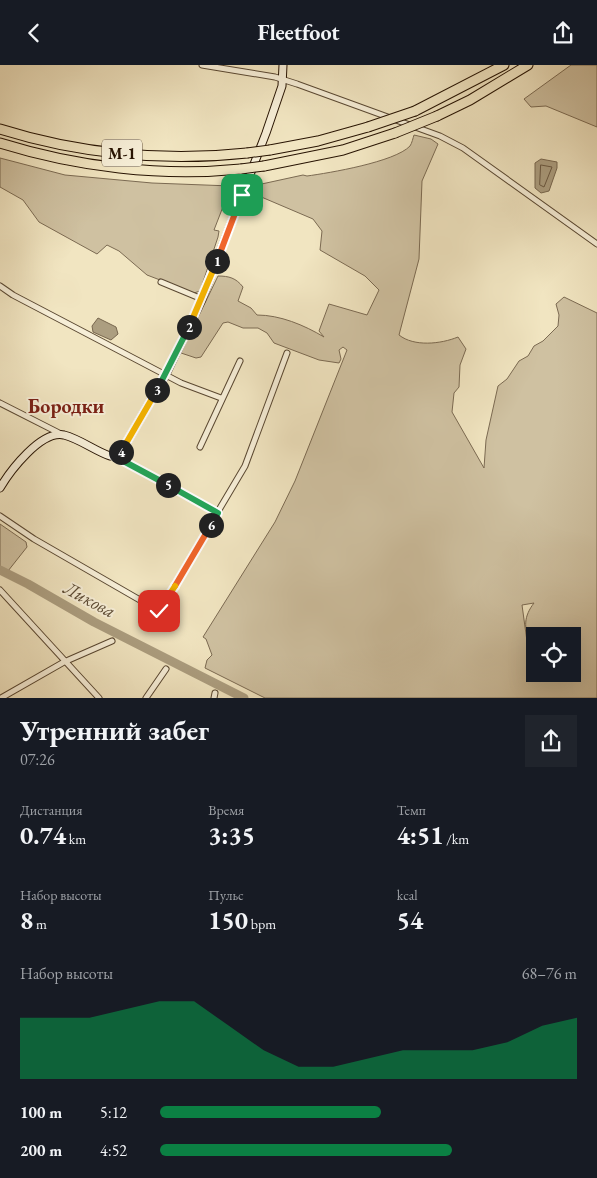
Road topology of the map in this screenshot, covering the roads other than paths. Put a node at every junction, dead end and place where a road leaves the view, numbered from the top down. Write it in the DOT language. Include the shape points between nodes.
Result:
graph roads {
  1 [pos="202,65"];
  2 [pos="283,65"];
  3 [pos="504,65"];
  4 [pos="528,65"];
  5 [pos="283,80"];
  6 [pos="0,129"];
  7 [pos="0,143"];
  8 [pos="597,244"];
  9 [pos="161,282"];
  10 [pos="0,286"];
  11 [pos="202,299"];
  12 [pos="287,353"];
  13 [pos="240,361"];
  14 [pos="166,374"];
  15 [pos="221,398"];
  16 [pos="0,403"];
  17 [pos="64,435"];
  18 [pos="200,447"];
  19 [pos="114,456"];
  20 [pos="0,488"];
  21 [pos="218,513"];
  22 [pos="0,516"];
  23 [pos="0,590"];
  24 [pos="112,641"];
  25 [pos="68,661"];
  26 [pos="166,669"];
  27 [pos="1,698"];
  28 [pos="99,698"];
  29 [pos="146,698"];
  1 -- 5 [label="street"];
  2 -- 5 [label="street"];
  3 -- 6 [label="highway, М-1, bridge" via="415,111 318,141 247,153 175,157 123,153 84,149"];
  4 -- 7 [label="highway, М-1, bridge" via="470,100 395,133 336,152 264,166 175,172 122,169"];
  5 -- 8 [label="street" via="453,142"];
  5 -- 11 [label="street"];
  9 -- 11 [label="street"];
  10 -- 14 [label="street"];
  11 -- 14 [label="street"];
  12 -- 21 [label="street" via="246,466"];
  13 -- 15 [label="street"];
  14 -- 15 [label="street"];
  14 -- 19 [label="street" via="124,447"];
  15 -- 18 [label="street"];
  16 -- 17 [label="street"];
  17 -- 19 [label="street"];
  17 -- 20 [label="street" via="51,435 39,443"];
  19 -- 21 [label="street"];
  21 -- 22 [label="street" via="158,611"];
  23 -- 25 [label="street"];
  24 -- 25 [label="street"];
  25 -- 27 [label="street"];
  25 -- 28 [label="street"];
  26 -- 29 [label="street"];
}
